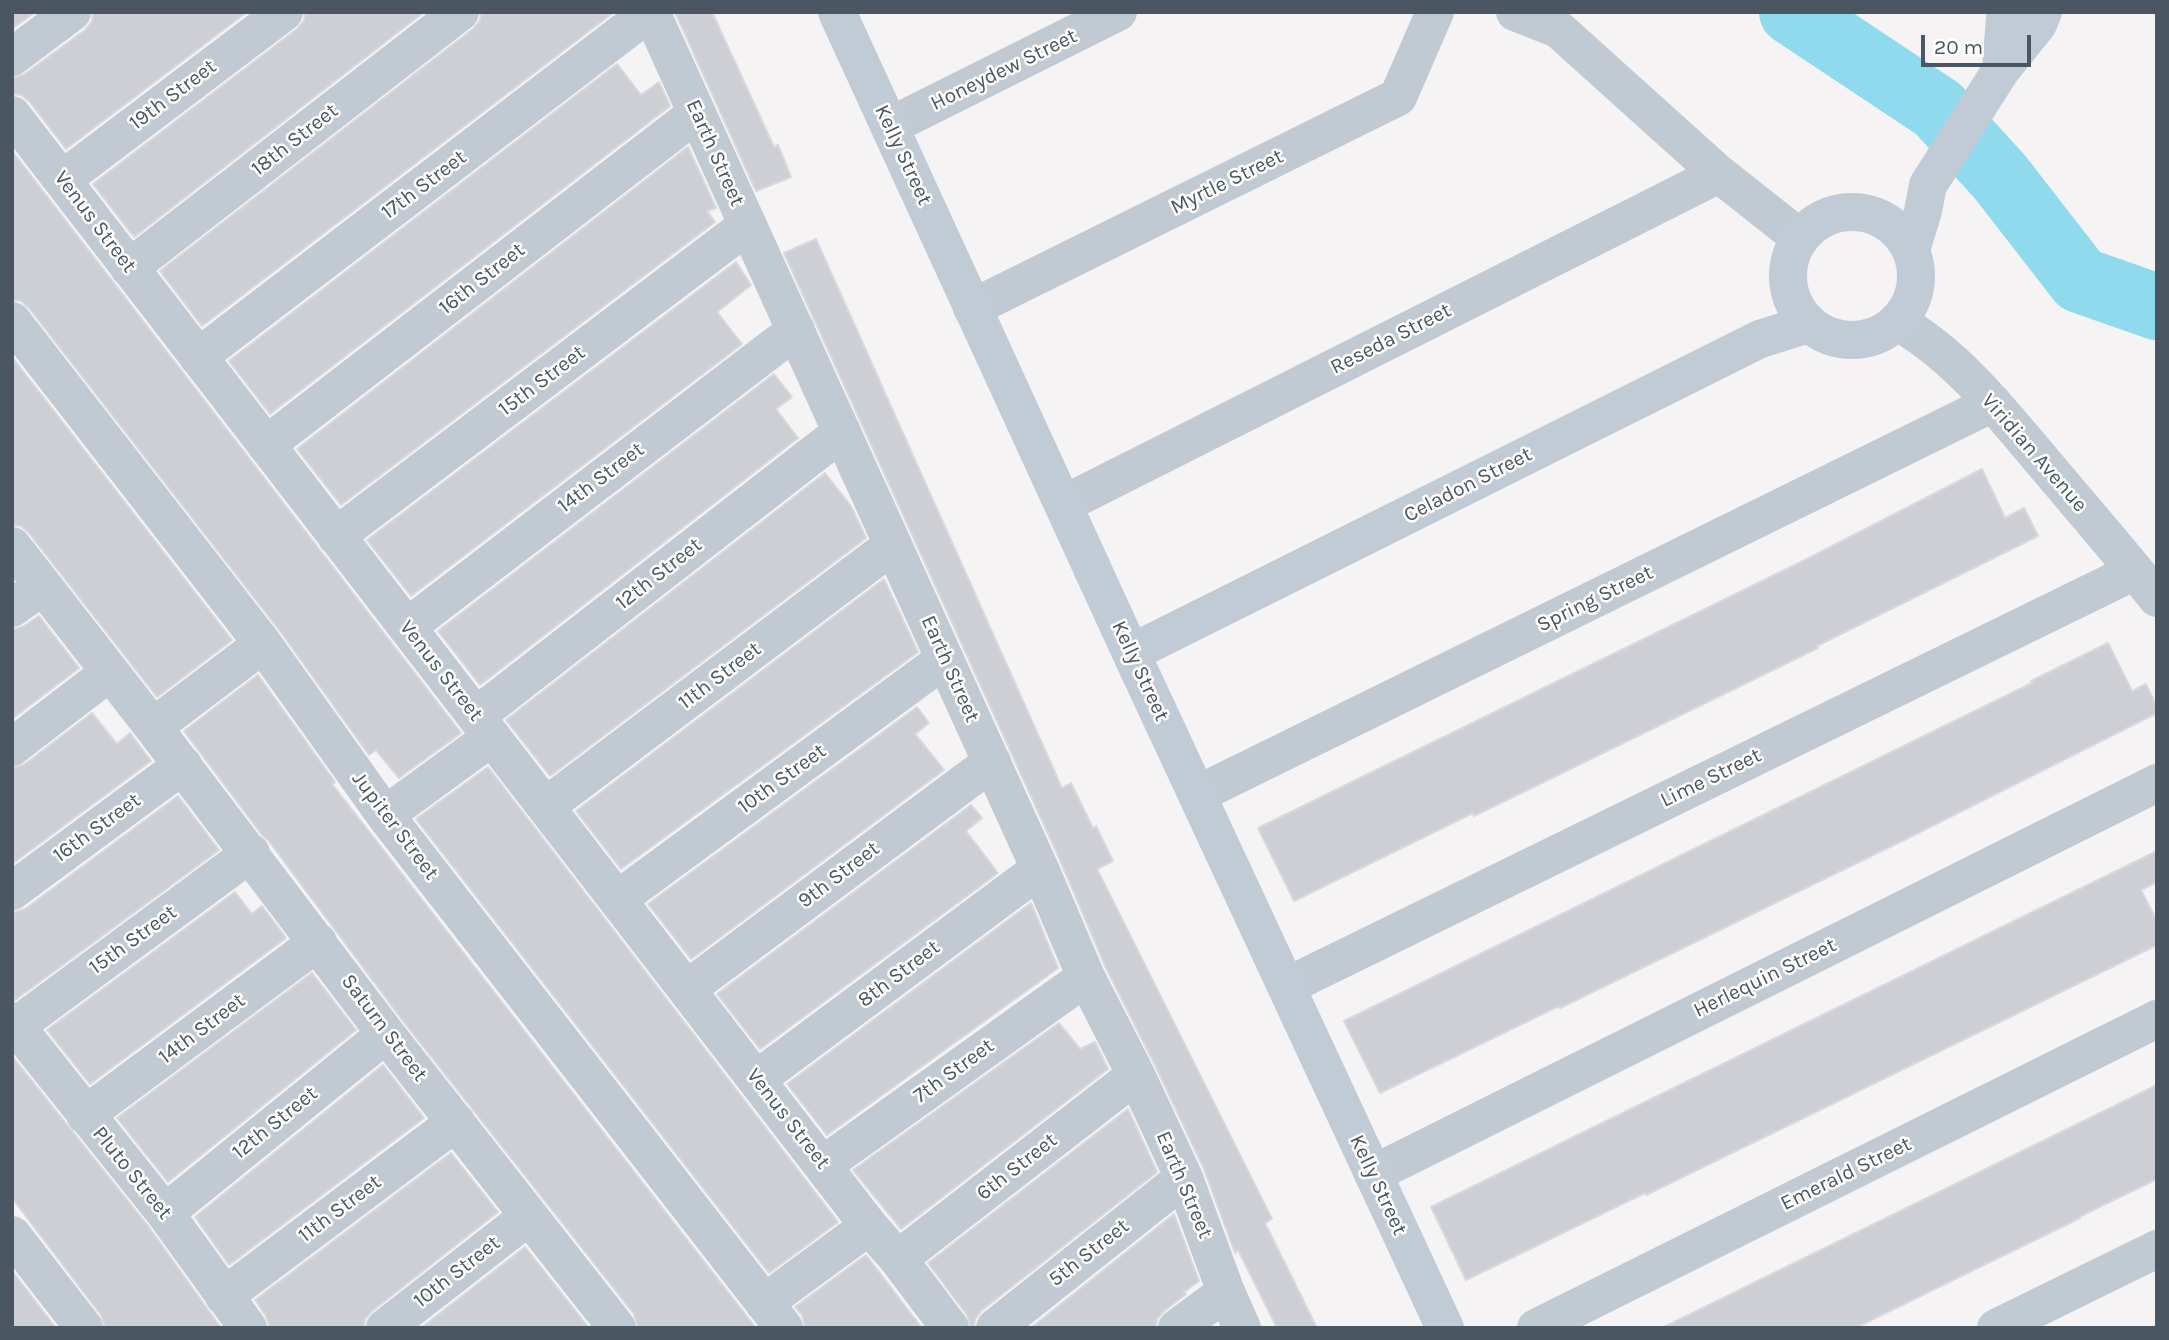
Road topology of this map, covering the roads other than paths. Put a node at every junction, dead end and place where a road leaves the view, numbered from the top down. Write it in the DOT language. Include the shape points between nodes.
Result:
graph roads {
  1 [pos="72,12"];
  2 [pos="284,12"];
  3 [pos="460,12"];
  4 [pos="651,12"];
  5 [pos="837,12"];
  6 [pos="1118,12"];
  7 [pos="1435,12"];
  8 [pos="1515,12"];
  9 [pos="2007,12"];
  10 [pos="2043,12"];
  11 [pos="1069,24"];
  12 [pos="12,57"];
  13 [pos="2001,70"];
  14 [pos="697,113"];
  15 [pos="12,115"];
  16 [pos="890,127"];
  17 [pos="1719,174"];
  18 [pos="1932,178"];
  19 [pos="63,179"];
  20 [pos="1870,214"];
  21 [pos="748,225"];
  22 [pos="1800,238"];
  23 [pos="1911,250"];
  24 [pos="130,268"];
  25 [pos="972,308"];
  26 [pos="12,321"];
  27 [pos="1898,322"];
  28 [pos="1808,324"];
  29 [pos="796,330"];
  30 [pos="198,357"];
  31 [pos="1993,403"];
  32 [pos="842,432"];
  33 [pos="266,445"];
  34 [pos="1064,504"];
  35 [pos="336,536"];
  36 [pos="893,545"];
  37 [pos="12,546"];
  38 [pos="2146,584"];
  39 [pos="43,586"];
  40 [pos="12,608"];
  41 [pos="407,627"];
  42 [pos="263,645"];
  43 [pos="1131,653"];
  44 [pos="945,659"];
  45 [pos="110,672"];
  46 [pos="153,727"];
  47 [pos="484,727"];
  48 [pos="12,747"];
  49 [pos="992,761"];
  50 [pos="183,765"];
  51 [pos="2157,783"];
  52 [pos="1198,794"];
  53 [pos="546,806"];
  54 [pos="385,815"];
  55 [pos="251,853"];
  56 [pos="1040,869"];
  57 [pos="12,891"];
  58 [pos="618,899"];
  59 [pos="318,942"];
  60 [pos="1086,977"];
  61 [pos="1287,986"];
  62 [pos="687,989"];
  63 [pos="2157,1019"];
  64 [pos="14,1024"];
  65 [pos="386,1034"];
  66 [pos="1136,1076"];
  67 [pos="757,1080"];
  68 [pos="85,1115"];
  69 [pos="456,1122"];
  70 [pos="823,1165"];
  71 [pos="1373,1174"];
  72 [pos="1184,1178"];
  73 [pos="165,1213"];
  74 [pos="529,1216"];
  75 [pos="869,1226"];
  76 [pos="12,1235"];
  77 [pos="2157,1249"];
  78 [pos="898,1259"];
  79 [pos="1226,1292"];
  80 [pos="224,1296"];
  81 [pos="774,1315"];
  82 [pos="601,1322"];
  83 [pos="84,1328"];
  84 [pos="248,1328"];
  85 [pos="385,1328"];
  86 [pos="950,1328"];
  87 [pos="995,1328"];
  88 [pos="1177,1328"];
  89 [pos="1242,1328"];
  90 [pos="1445,1328"];
  91 [pos="1536,1328"];
  92 [pos="1996,1328"];
  1 -- 12 [label="street"];
  2 -- 19 [label="street, 19th Street"];
  3 -- 24 [label="street, 18th Street"];
  4 -- 14 [label="street, Earth Street"];
  4 -- 30 [label="street, 17th Street"];
  5 -- 16 [label="street, Kelly Street"];
  6 -- 11 [label="street, Honeydew Street"];
  7 -- 25 [label="street, Myrtle Street" via="1398,97"];
  8 -- 17 [label="street" via="1558,29"];
  9 -- 13 [label="street"];
  10 -- 13 [label="street"];
  11 -- 16 [label="street, Honeydew Street"];
  13 -- 18 [label="street"];
  14 -- 21 [label="street, Earth Street"];
  14 -- 33 [label="street, 16th Street"];
  15 -- 19 [label="street, Venus Street"];
  16 -- 25 [label="street, Kelly Street"];
  17 -- 22 [label="street"];
  17 -- 34 [label="street, Reseda Street"];
  18 -- 20 [label="street"];
  18 -- 23 [label="street"];
  19 -- 24 [label="street, Venus Street"];
  20 -- 22 [label="street" via="1831,215"];
  20 -- 23 [label="street" via="1901,234"];
  21 -- 29 [label="street, Earth Street"];
  21 -- 35 [label="street, 15th Street"];
  22 -- 28 [label="street" via="1787,273 1796,310"];
  23 -- 27 [label="street" via="1916,288"];
  24 -- 30 [label="street, Venus Street"];
  25 -- 34 [label="street, Kelly Street"];
  26 -- 42 [label="street, Jupiter Street"];
  27 -- 28 [label="street" via="1863,340 1844,341"];
  27 -- 31 [label="street, Viridian Avenue" via="1929,342"];
  28 -- 43 [label="street, Celadon Street" via="1760,339"];
  29 -- 32 [label="street, Earth Street"];
  29 -- 41 [label="street, 14th Street"];
  30 -- 33 [label="street, Venus Street"];
  31 -- 38 [label="street, Viridian Avenue"];
  31 -- 52 [label="street, Spring Street"];
  32 -- 36 [label="street, Earth Street"];
  32 -- 47 [label="street, 12th Street"];
  33 -- 35 [label="street, Venus Street"];
  34 -- 43 [label="street, Kelly Street"];
  35 -- 41 [label="street, Venus Street"];
  36 -- 44 [label="street, Earth Street"];
  36 -- 53 [label="street, 11th Street"];
  37 -- 39 [label="street, Saturn Street"];
  38 -- 61 [label="street, Lime Street"];
  39 -- 40 [label="street"];
  39 -- 45 [label="street, Saturn Street"];
  41 -- 47 [label="street, Venus Street"];
  42 -- 46 [label="street"];
  42 -- 54 [label="street, Jupiter Street"];
  43 -- 52 [label="street, Kelly Street"];
  44 -- 49 [label="street, Earth Street"];
  44 -- 58 [label="street, 10th Street"];
  45 -- 46 [label="street, Saturn Street"];
  45 -- 48 [label="street"];
  46 -- 50 [label="street, Saturn Street"];
  47 -- 53 [label="street, Venus Street"];
  47 -- 54 [label="street, 12th Street"];
  49 -- 56 [label="street, Earth Street"];
  49 -- 62 [label="street, 9th Street"];
  50 -- 55 [label="street, Saturn Street"];
  50 -- 57 [label="street, 16th Street"];
  51 -- 71 [label="street, Herlequin Street"];
  52 -- 61 [label="street, Kelly Street"];
  53 -- 58 [label="street, Venus Street"];
  54 -- 81 [label="street, Jupiter Street"];
  55 -- 59 [label="street, Saturn Street"];
  55 -- 64 [label="street, 15th Street"];
  56 -- 60 [label="street, Earth Street"];
  56 -- 67 [label="street, 8th Street"];
  58 -- 62 [label="street, Venus Street"];
  59 -- 65 [label="street, Saturn Street"];
  59 -- 68 [label="street, 14th Street"];
  60 -- 66 [label="street, Earth Street"];
  60 -- 70 [label="street, 7th Street"];
  61 -- 71 [label="street, Kelly Street"];
  62 -- 67 [label="street, Venus Street"];
  63 -- 91 [label="street, Emerald Street"];
  64 -- 68 [label="street, Pluto Street"];
  65 -- 69 [label="street, Saturn Street"];
  65 -- 73 [label="street, 12th Street"];
  66 -- 72 [label="street, Earth Street"];
  66 -- 78 [label="street, 6th Street"];
  67 -- 70 [label="street, Venus Street"];
  68 -- 73 [label="street, Pluto Street"];
  69 -- 74 [label="street, Saturn Street"];
  69 -- 80 [label="street, 11th Street"];
  70 -- 75 [label="street, Venus Street"];
  71 -- 90 [label="street, Kelly Street"];
  72 -- 79 [label="street, Earth Street"];
  72 -- 87 [label="street, 5th Street"];
  73 -- 80 [label="street, Pluto Street"];
  74 -- 82 [label="street, Saturn Street"];
  74 -- 85 [label="street, 10th Street"];
  75 -- 78 [label="street, Venus Street"];
  75 -- 81 [label="street"];
  76 -- 83 [label="street"];
  77 -- 92 [label="street"];
  78 -- 86 [label="street, Venus Street"];
  79 -- 88 [label="street"];
  79 -- 89 [label="street, Earth Street"];
  80 -- 84 [label="street, Pluto Street"];
}
